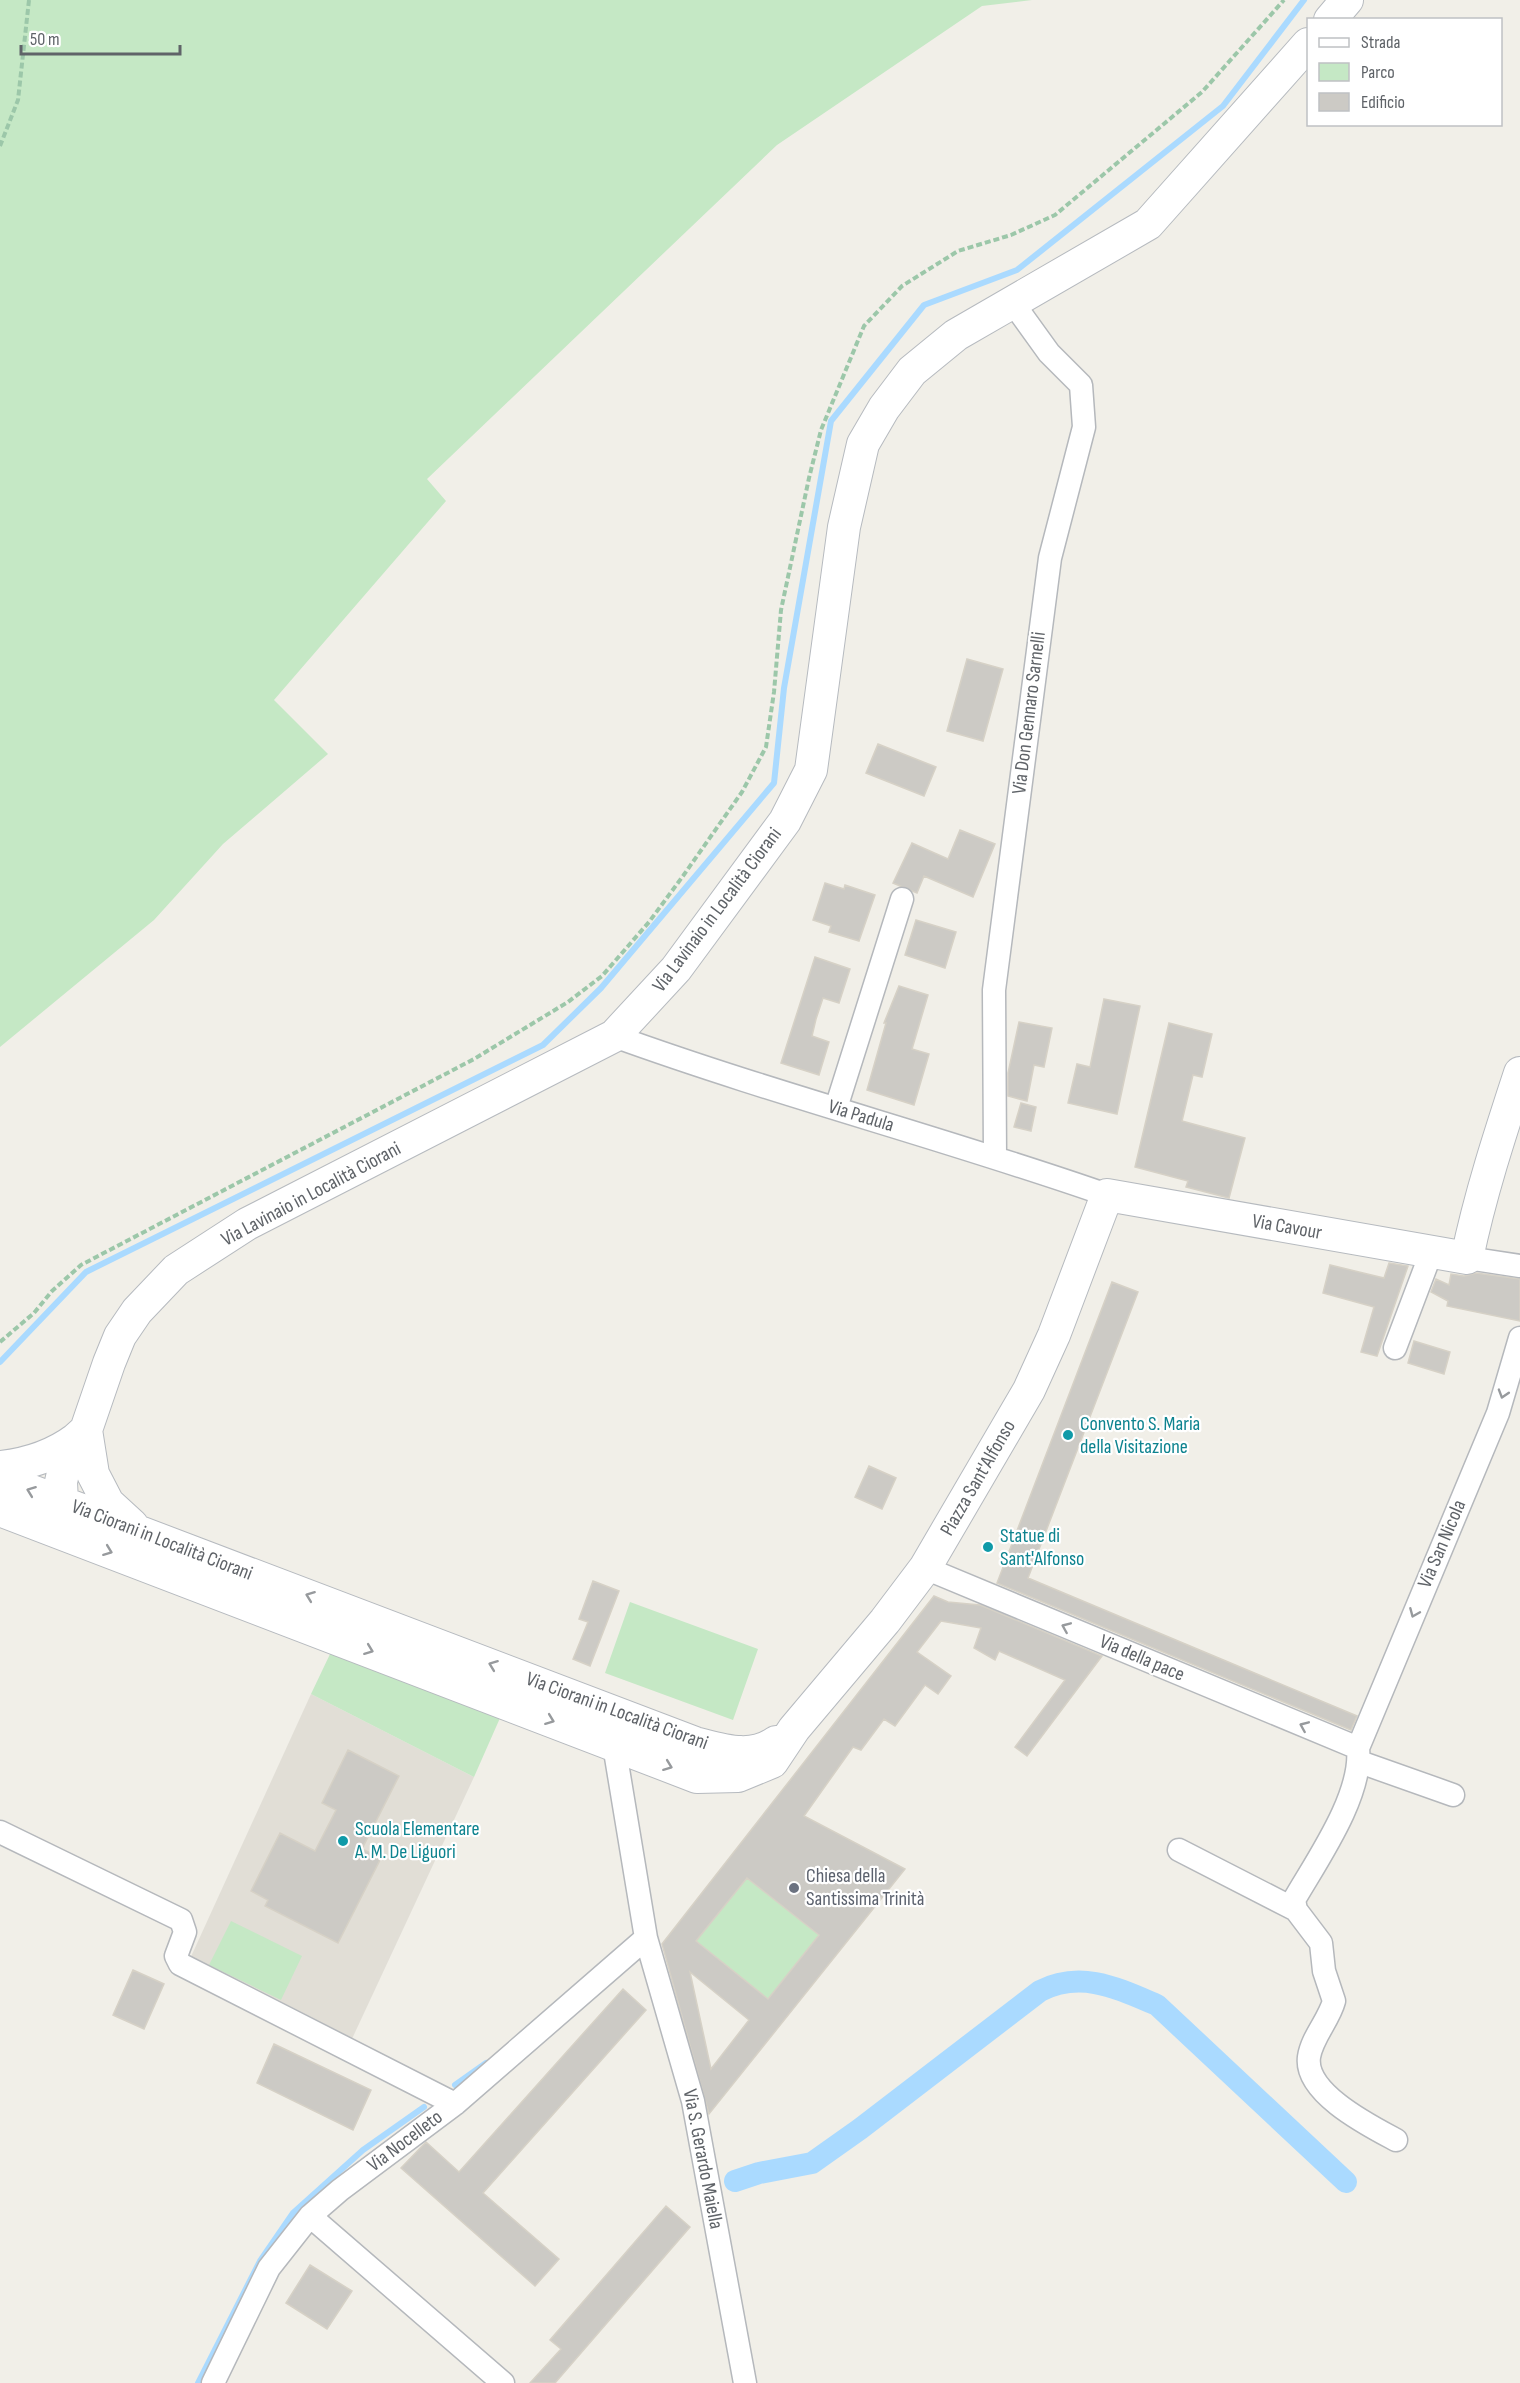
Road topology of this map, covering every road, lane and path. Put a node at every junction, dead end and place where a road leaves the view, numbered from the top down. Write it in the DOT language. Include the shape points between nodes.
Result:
graph roads {
  1 [pos="29,0"];
  2 [pos="1284,0"];
  3 [pos="1347,0"];
  4 [pos="1332,18"];
  5 [pos="1307,45"];
  6 [pos="0,147"];
  7 [pos="1006,305"];
  8 [pos="902,899"];
  9 [pos="614,1036"];
  10 [pos="1520,1072"];
  11 [pos="836,1108"];
  12 [pos="995,1156"];
  13 [pos="1107,1195"];
  14 [pos="1431,1253"];
  15 [pos="1467,1258"];
  16 [pos="1520,1266"];
  17 [pos="1520,1338"];
  18 [pos="0,1342"];
  19 [pos="1395,1348"];
  20 [pos="84,1438"];
  21 [pos="0,1467"];
  22 [pos="0,1479"];
  23 [pos="0,1510"];
  24 [pos="58,1516"];
  25 [pos="139,1531"];
  26 [pos="925,1568"];
  27 [pos="794,1730"];
  28 [pos="620,1731"];
  29 [pos="1359,1755"];
  30 [pos="1453,1796"];
  31 [pos="0,1832"];
  32 [pos="1179,1850"];
  33 [pos="1296,1911"];
  34 [pos="646,1938"];
  35 [pos="455,2104"];
  36 [pos="1396,2140"];
  37 [pos="310,2216"];
  38 [pos="213,2383"];
  39 [pos="503,2383"];
  40 [pos="745,2383"];
  1 -- 6 [label="path" via="18,100"];
  2 -- 18 [label="path" via="1202,92 1055,215 1011,235 958,251 902,285 864,326 821,430 809,478 781,610 766,747 742,792 683,876 602,976 568,1002 474,1059 81,1265"];
  3 -- 4 [label="street"];
  5 -- 7 [label="street, Via Lavinaio in Località Ciorani" via="1148,224"];
  7 -- 9 [label="street, Via Lavinaio in Località Ciorani" via="956,335 912,371 863,444 844,527 811,770 785,821 683,960"];
  7 -- 12 [label="street, Via Don Gennaro Sarnelli" via="1018,310 1081,386 1084,427 1050,558 993,990"];
  8 -- 11 [label="street"];
  9 -- 11 [label="street, Via Padula" via="749,1083"];
  9 -- 20 [label="street, Via Lavinaio in Località Ciorani" via="247,1224 176,1270 137,1311 120,1336"];
  10 -- 15 [label="street" via="1494,1151"];
  11 -- 12 [label="street, Via Padula"];
  12 -- 13 [label="street, Via Padula"];
  13 -- 14 [label="street, Via Cavour"];
  13 -- 26 [label="street, Piazza Sant'Alfonso" via="1029,1390"];
  14 -- 15 [label="street, Via Cavour"];
  14 -- 19 [label="street"];
  15 -- 16 [label="street"];
  17 -- 29 [label="street, Via San Nicola, one-way" via="1498,1413"];
  20 -- 21 [label="street" via="45,1457"];
  20 -- 24 [label="street, Via Lavinaio in Località Ciorani" via="63,1473"];
  20 -- 25 [label="street" via="93,1474 108,1503"];
  24 -- 22 [label="street, Via Ciorani in Località Ciorani, one-way"];
  23 -- 24 [label="street, Via Ciorani in Località Ciorani"];
  24 -- 25 [label="street, Via Ciorani in Località Ciorani"];
  24 -- 28 [label="street, Via Ciorani in Località Ciorani, one-way"];
  28 -- 25 [label="street, Via Ciorani in Località Ciorani, one-way"];
  26 -- 27 [label="street, Piazza Sant'Alfonso"];
  29 -- 26 [label="street, Via della pace, one-way"];
  27 -- 28 [label="street, Via Ciorani in Località Ciorani" via="764,1751 736,1753"];
  28 -- 34 [label="street, Via S. Gerardo Maiella"];
  29 -- 30 [label="street, Via della pace"];
  29 -- 33 [label="street, Via San Nicola" via="1340,1817 1294,1900"];
  31 -- 35 [label="street" via="181,1920 185,1932 176,1956 180,1964"];
  32 -- 33 [label="street"];
  33 -- 36 [label="street" via="1321,1943 1324,1971 1334,2001 1312,2048 1312,2075 1324,2091 1356,2118"];
  34 -- 35 [label="street, Via Nocelleto"];
  34 -- 40 [label="street, Via S. Gerardo Maiella" via="693,2101"];
  35 -- 37 [label="street, Via Nocelleto"];
  37 -- 38 [label="street, Via Nocelleto" via="269,2268"];
  37 -- 39 [label="street"];
}
